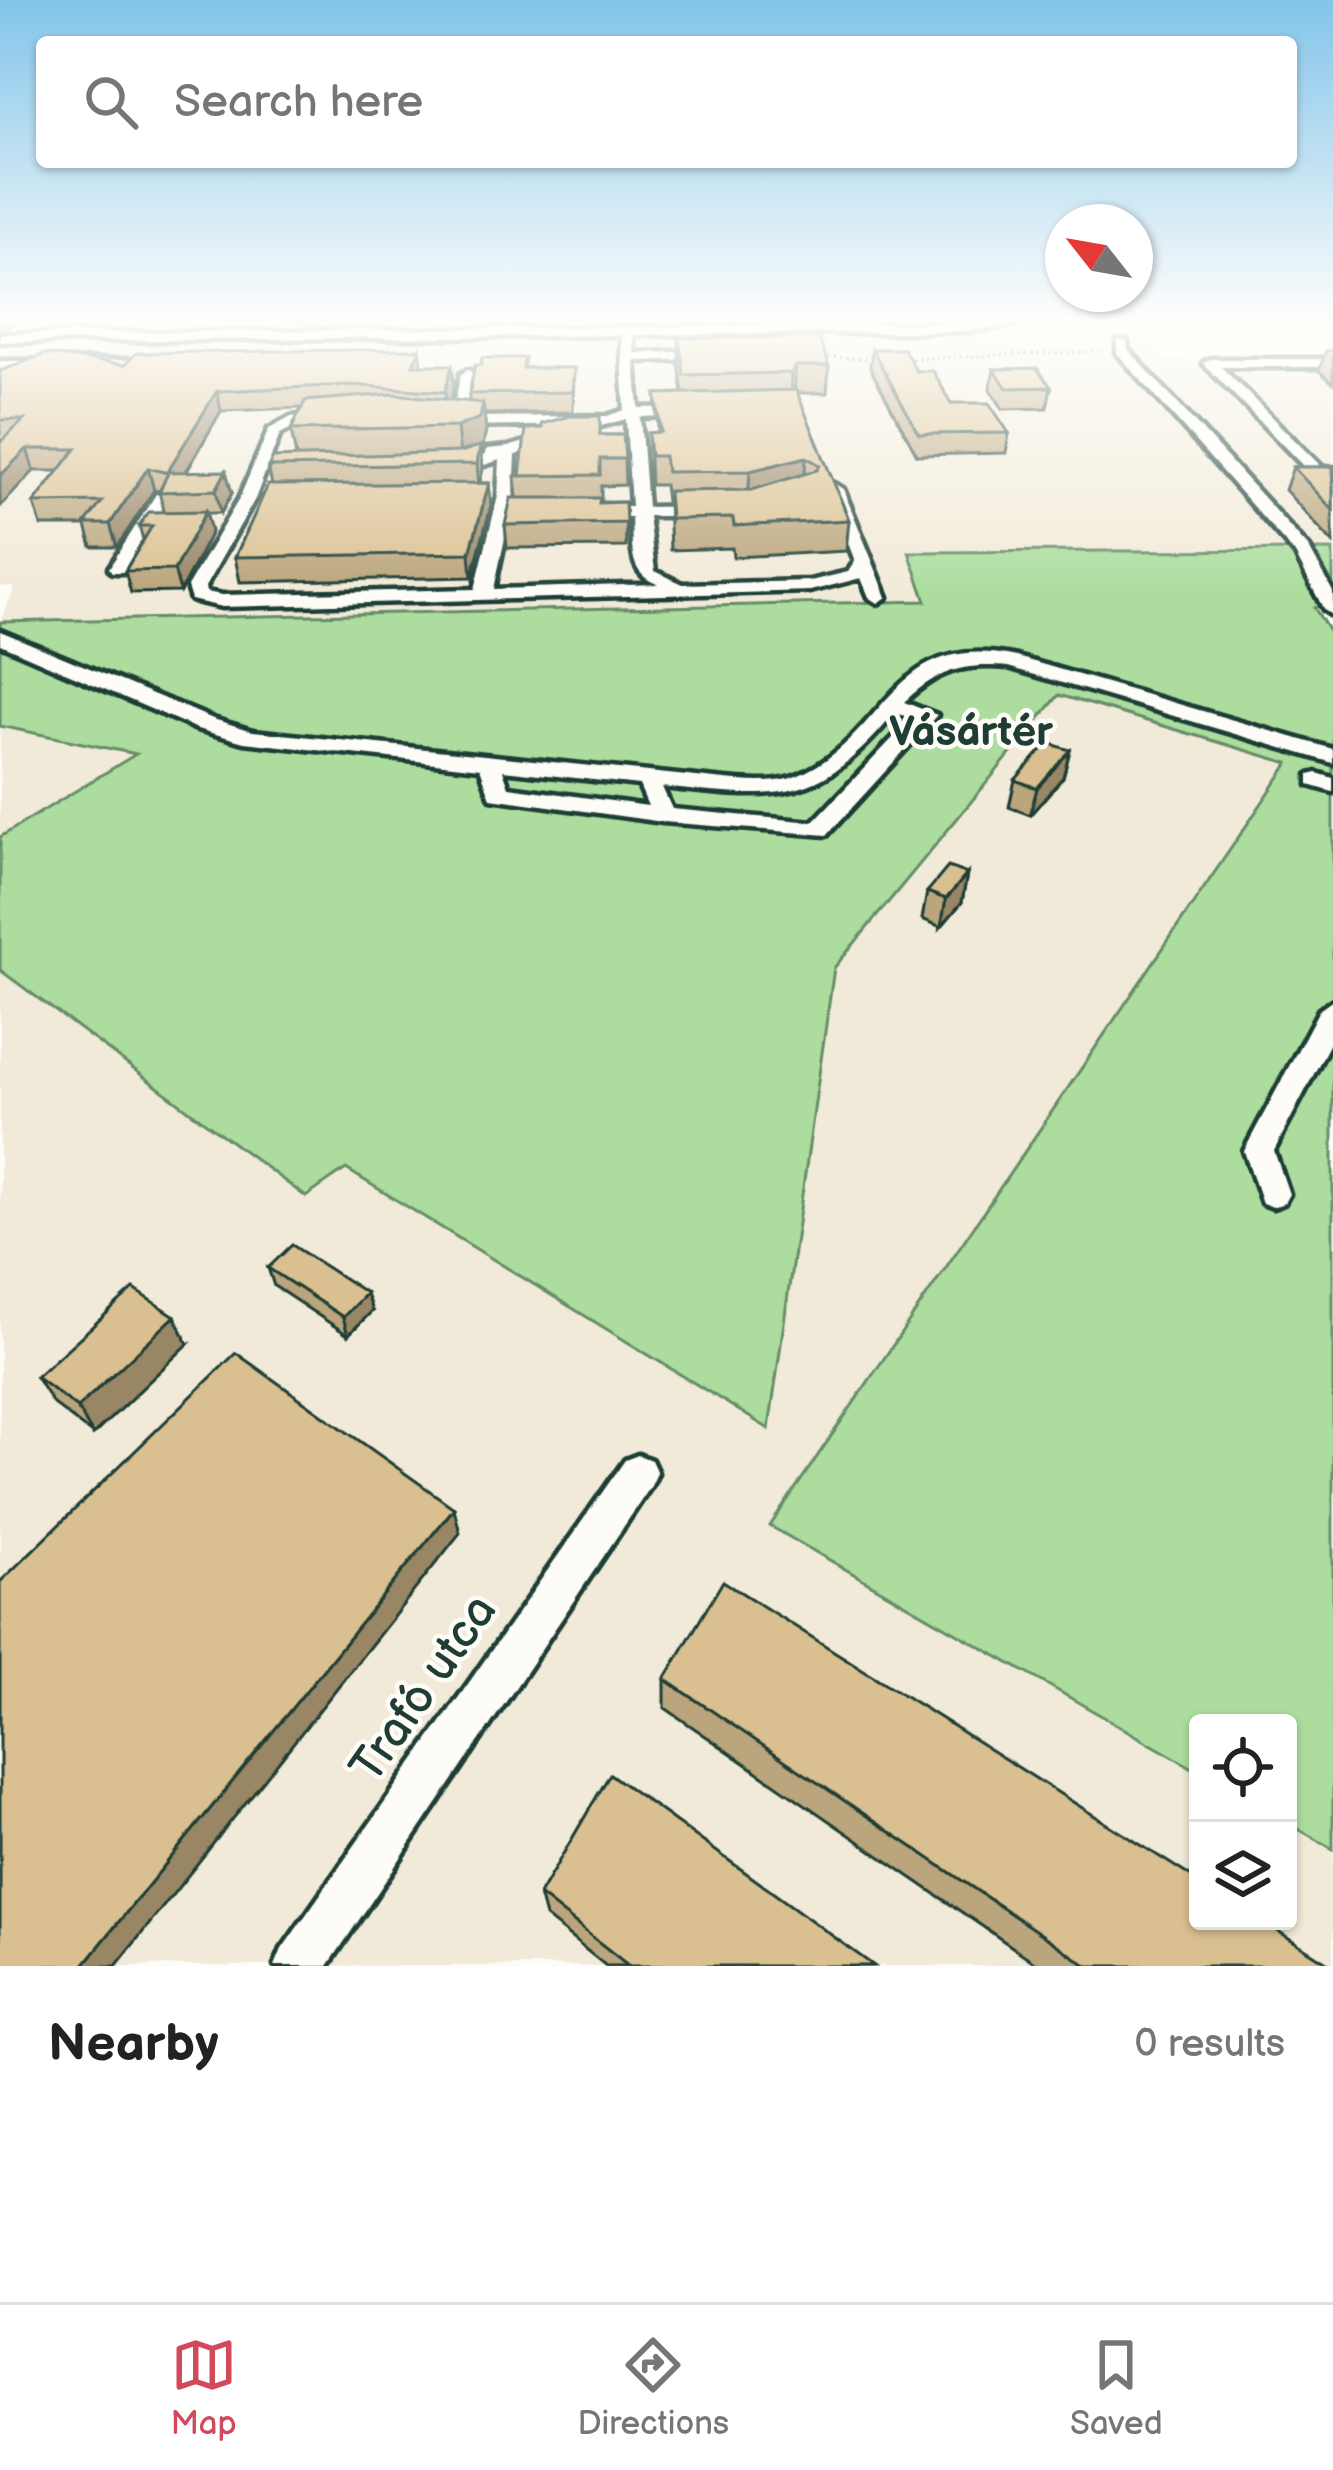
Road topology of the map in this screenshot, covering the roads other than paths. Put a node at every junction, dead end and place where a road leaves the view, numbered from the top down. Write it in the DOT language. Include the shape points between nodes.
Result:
graph roads {
  1 [pos="460,409"];
  2 [pos="632,409"];
  3 [pos="1177,409"];
  4 [pos="1255,409"];
  5 [pos="717,410"];
  6 [pos="632,412"];
  7 [pos="357,415"];
  8 [pos="429,418"];
  9 [pos="609,420"];
  10 [pos="504,422"];
  11 [pos="457,423"];
  12 [pos="634,436"];
  13 [pos="555,437"];
  14 [pos="437,452"];
  15 [pos="502,453"];
  16 [pos="417,466"];
  17 [pos="283,468"];
  18 [pos="260,469"];
  19 [pos="828,472"];
  20 [pos="1333,473"];
  21 [pos="482,496"];
  22 [pos="162,497"];
  23 [pos="247,499"];
  24 [pos="271,499"];
  25 [pos="504,504"];
  26 [pos="727,511"];
  27 [pos="525,512"];
  28 [pos="571,512"];
  29 [pos="639,512"];
  30 [pos="212,522"];
  31 [pos="234,522"];
  32 [pos="167,523"];
  33 [pos="145,524"];
  34 [pos="863,562"];
  35 [pos="118,568"];
  36 [pos="701,589"];
  37 [pos="483,595"];
  38 [pos="878,597"];
  39 [pos="1333,610"];
  40 [pos="0,638"];
  41 [pos="892,705"];
  42 [pos="1333,756"];
  43 [pos="833,763"];
  44 [pos="490,764"];
  45 [pos="870,775"];
  46 [pos="648,780"];
  47 [pos="663,815"];
  48 [pos="1333,1010"];
  49 [pos="1273,1194"];
  50 [pos="638,1473"];
  51 [pos="299,1966"];
  1 -- 11 [label="street"];
  2 -- 6 [label="street"];
  3 -- 39 [label="street" via="1304,552"];
  4 -- 20 [label="street" via="1319,473"];
  5 -- 6 [label="street"];
  6 -- 9 [label="street"];
  6 -- 12 [label="street"];
  7 -- 18 [label="street" via="279,428"];
  8 -- 11 [label="street"];
  9 -- 10 [label="street"];
  9 -- 13 [label="street"];
  10 -- 11 [label="street"];
  10 -- 15 [label="street"];
  12 -- 13 [label="street"];
  12 -- 29 [label="street"];
  13 -- 15 [label="street"];
  14 -- 15 [label="street"];
  15 -- 16 [label="street" via="472,464"];
  15 -- 25 [label="street"];
  17 -- 18 [label="street"];
  18 -- 23 [label="street"];
  19 -- 34 [label="street" via="828,494"];
  21 -- 25 [label="street"];
  22 -- 33 [label="street"];
  23 -- 24 [label="street"];
  23 -- 31 [label="street"];
  25 -- 27 [label="street"];
  25 -- 37 [label="street"];
  26 -- 29 [label="street"];
  28 -- 29 [label="street"];
  29 -- 36 [label="street" via="645,572"];
  30 -- 31 [label="street"];
  31 -- 37 [label="street" via="196,587 204,598"];
  32 -- 33 [label="street"];
  33 -- 35 [label="street"];
  34 -- 36 [label="street" via="835,583"];
  34 -- 38 [label="street"];
  36 -- 37 [label="street"];
  40 -- 44 [label="street" via="252,737"];
  41 -- 42 [label="street" via="945,661 989,657"];
  41 -- 43 [label="street"];
  41 -- 45 [label="street" via="926,715"];
  43 -- 45 [label="street"];
  43 -- 46 [label="street" via="776,788"];
  44 -- 46 [label="street"];
  44 -- 47 [label="street" via="500,794"];
  45 -- 47 [label="street" via="819,830"];
  46 -- 47 [label="street"];
  48 -- 49 [label="street" via="1259,1151"];
  50 -- 51 [label="street, Trafó utca"];
}
